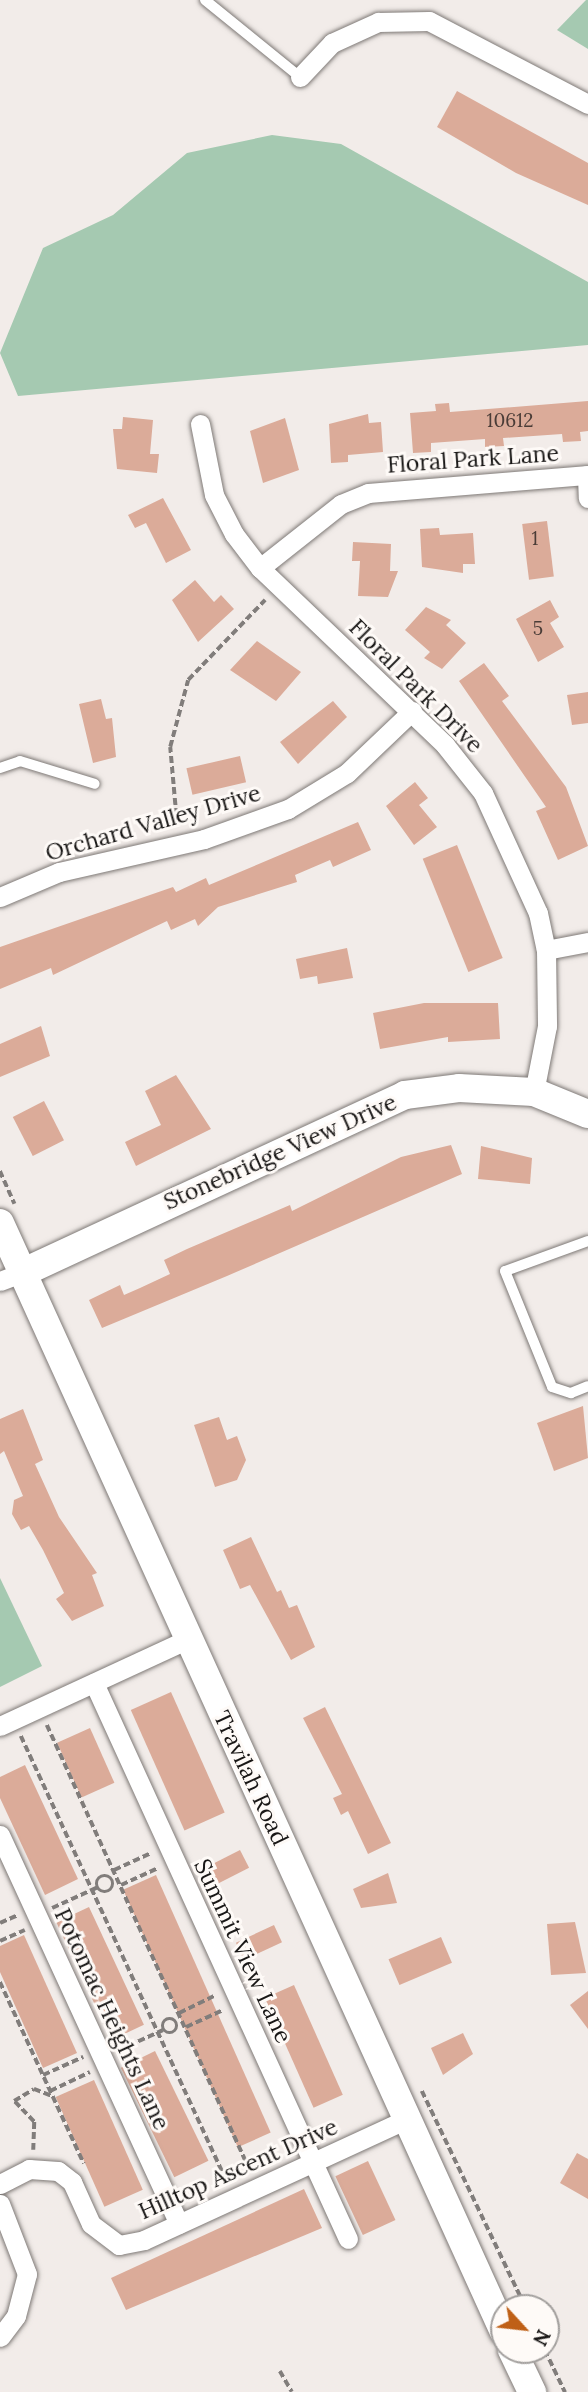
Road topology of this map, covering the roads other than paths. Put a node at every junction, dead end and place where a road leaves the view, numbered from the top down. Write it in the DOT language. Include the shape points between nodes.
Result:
graph roads {
  1 [pos="205,0"];
  2 [pos="300,77"];
  3 [pos="588,104"];
  4 [pos="200,424"];
  5 [pos="587,475"];
  6 [pos="588,498"];
  7 [pos="260,568"];
  8 [pos="412,711"];
  9 [pos="0,768"];
  10 [pos="95,784"];
  11 [pos="0,897"];
  12 [pos="588,942"];
  13 [pos="546,950"];
  14 [pos="534,1092"];
  15 [pos="588,1114"];
  16 [pos="0,1223"];
  17 [pos="588,1241"];
  18 [pos="12,1277"];
  19 [pos="588,1386"];
  20 [pos="187,1639"];
  21 [pos="94,1683"];
  22 [pos="0,1726"];
  23 [pos="0,1835"];
  24 [pos="409,2118"];
  25 [pos="313,2162"];
  26 [pos="0,2184"];
  27 [pos="0,2204"];
  28 [pos="179,2224"];
  29 [pos="348,2239"];
  30 [pos="490,2300"];
  31 [pos="0,2337"];
  32 [pos="519,2364"];
  33 [pos="532,2392"];
  1 -- 2 [label="lane"];
  2 -- 3 [label="street" via="332,43 378,22 429,21"];
  4 -- 7 [label="street, Floral Park Drive" via="214,495"];
  5 -- 6 [label="street"];
  5 -- 7 [label="street, Floral Park Lane" via="368,493 341,504"];
  7 -- 8 [label="street, Floral Park Drive"];
  8 -- 11 [label="street, Orchard Valley Drive" via="320,794 245,827 59,872"];
  8 -- 13 [label="street, Floral Park Drive" via="483,793 538,913"];
  9 -- 10 [label="lane" via="20,761"];
  12 -- 13 [label="street"];
  13 -- 14 [label="street, Floral Park Drive" via="547,1026"];
  14 -- 15 [label="main road, Stonebridge View Drive"];
  14 -- 18 [label="main road, Stonebridge View Drive" via="458,1088 405,1095"];
  16 -- 18 [label="main road, Travilah Road"];
  17 -- 19 [label="lane" via="505,1271 552,1387 570,1393"];
  18 -- 20 [label="main road, Travilah Road"];
  20 -- 21 [label="street"];
  20 -- 24 [label="main road, Travilah Road"];
  21 -- 22 [label="street"];
  21 -- 25 [label="street, Summit View Lane"];
  23 -- 28 [label="street, Potomac Heights Lane"];
  24 -- 25 [label="street, Hilltop Ascent Drive"];
  24 -- 30 [label="main road, Travilah Road"];
  25 -- 28 [label="street, Hilltop Ascent Drive"];
  25 -- 29 [label="street, Summit View Lane"];
  26 -- 28 [label="street, Hilltop Ascent Drive" via="29,2169 58,2171 72,2182 91,2224 119,2245"];
  27 -- 31 [label="street" via="27,2274 16,2316"];
  32 -- 33 [label="main road"];
}
